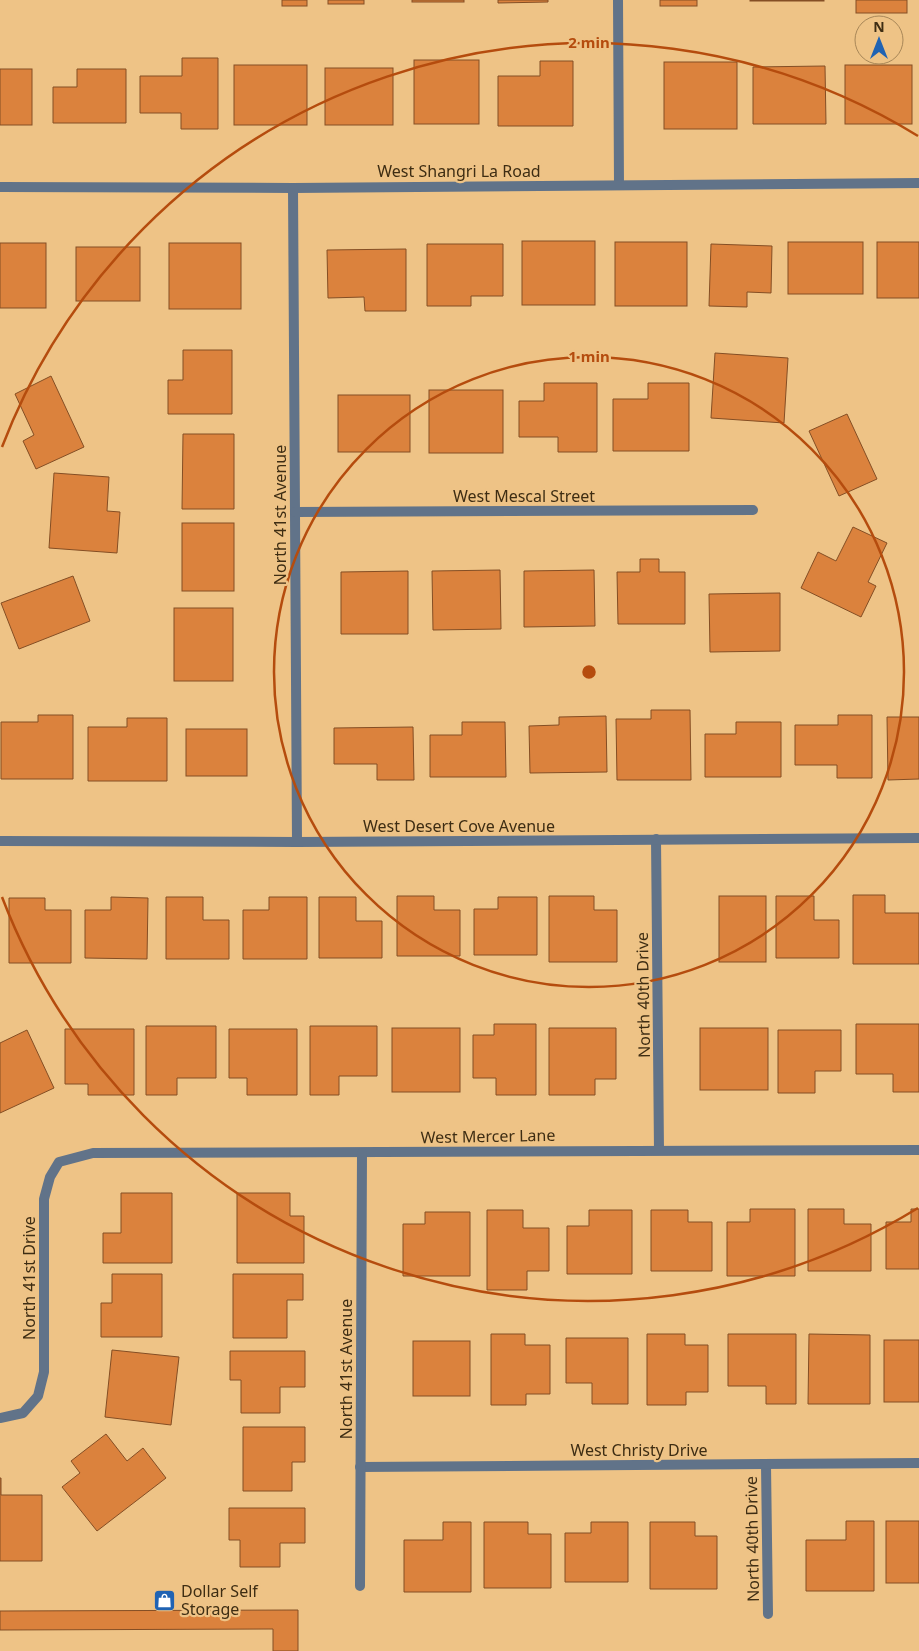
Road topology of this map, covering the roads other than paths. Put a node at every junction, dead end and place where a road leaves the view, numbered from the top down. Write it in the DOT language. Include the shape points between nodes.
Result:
graph roads {
  1 [pos="618,0"];
  2 [pos="919,183"];
  3 [pos="619,185"];
  4 [pos="0,187"];
  5 [pos="292,188"];
  6 [pos="753,510"];
  7 [pos="295,512"];
  8 [pos="919,838"];
  9 [pos="656,839"];
  10 [pos="0,841"];
  11 [pos="297,842"];
  12 [pos="660,1150"];
  13 [pos="919,1150"];
  14 [pos="362,1153"];
  15 [pos="59,1162"];
  16 [pos="0,1418"];
  17 [pos="919,1463"];
  18 [pos="766,1464"];
  19 [pos="360,1467"];
  20 [pos="360,1586"];
  21 [pos="768,1614"];
  1 -- 3 [label="street"];
  2 -- 3 [label="street, West Shangri La Road"];
  3 -- 5 [label="street, West Shangri La Road"];
  4 -- 5 [label="street, West Shangri La Road"];
  5 -- 7 [label="street, North 41st Avenue"];
  6 -- 7 [label="street, West Mescal Street"];
  7 -- 11 [label="street, North 41st Avenue"];
  8 -- 9 [label="street, West Desert Cove Avenue"];
  9 -- 11 [label="street, West Desert Cove Avenue"];
  9 -- 12 [label="street, North 40th Drive"];
  10 -- 11 [label="street, West Desert Cove Avenue"];
  12 -- 13 [label="street, West Mercer Lane"];
  12 -- 14 [label="street, West Mercer Lane"];
  14 -- 15 [label="street, West Mercer Lane" via="93,1153"];
  14 -- 19 [label="street, North 41st Avenue"];
  15 -- 16 [label="street, North 41st Drive" via="44,1199 44,1372 38,1396 23,1413"];
  17 -- 18 [label="street, West Christy Drive"];
  18 -- 19 [label="street, West Christy Drive"];
  18 -- 21 [label="street, North 40th Drive"];
  19 -- 20 [label="street, North 41st Avenue"];
}
